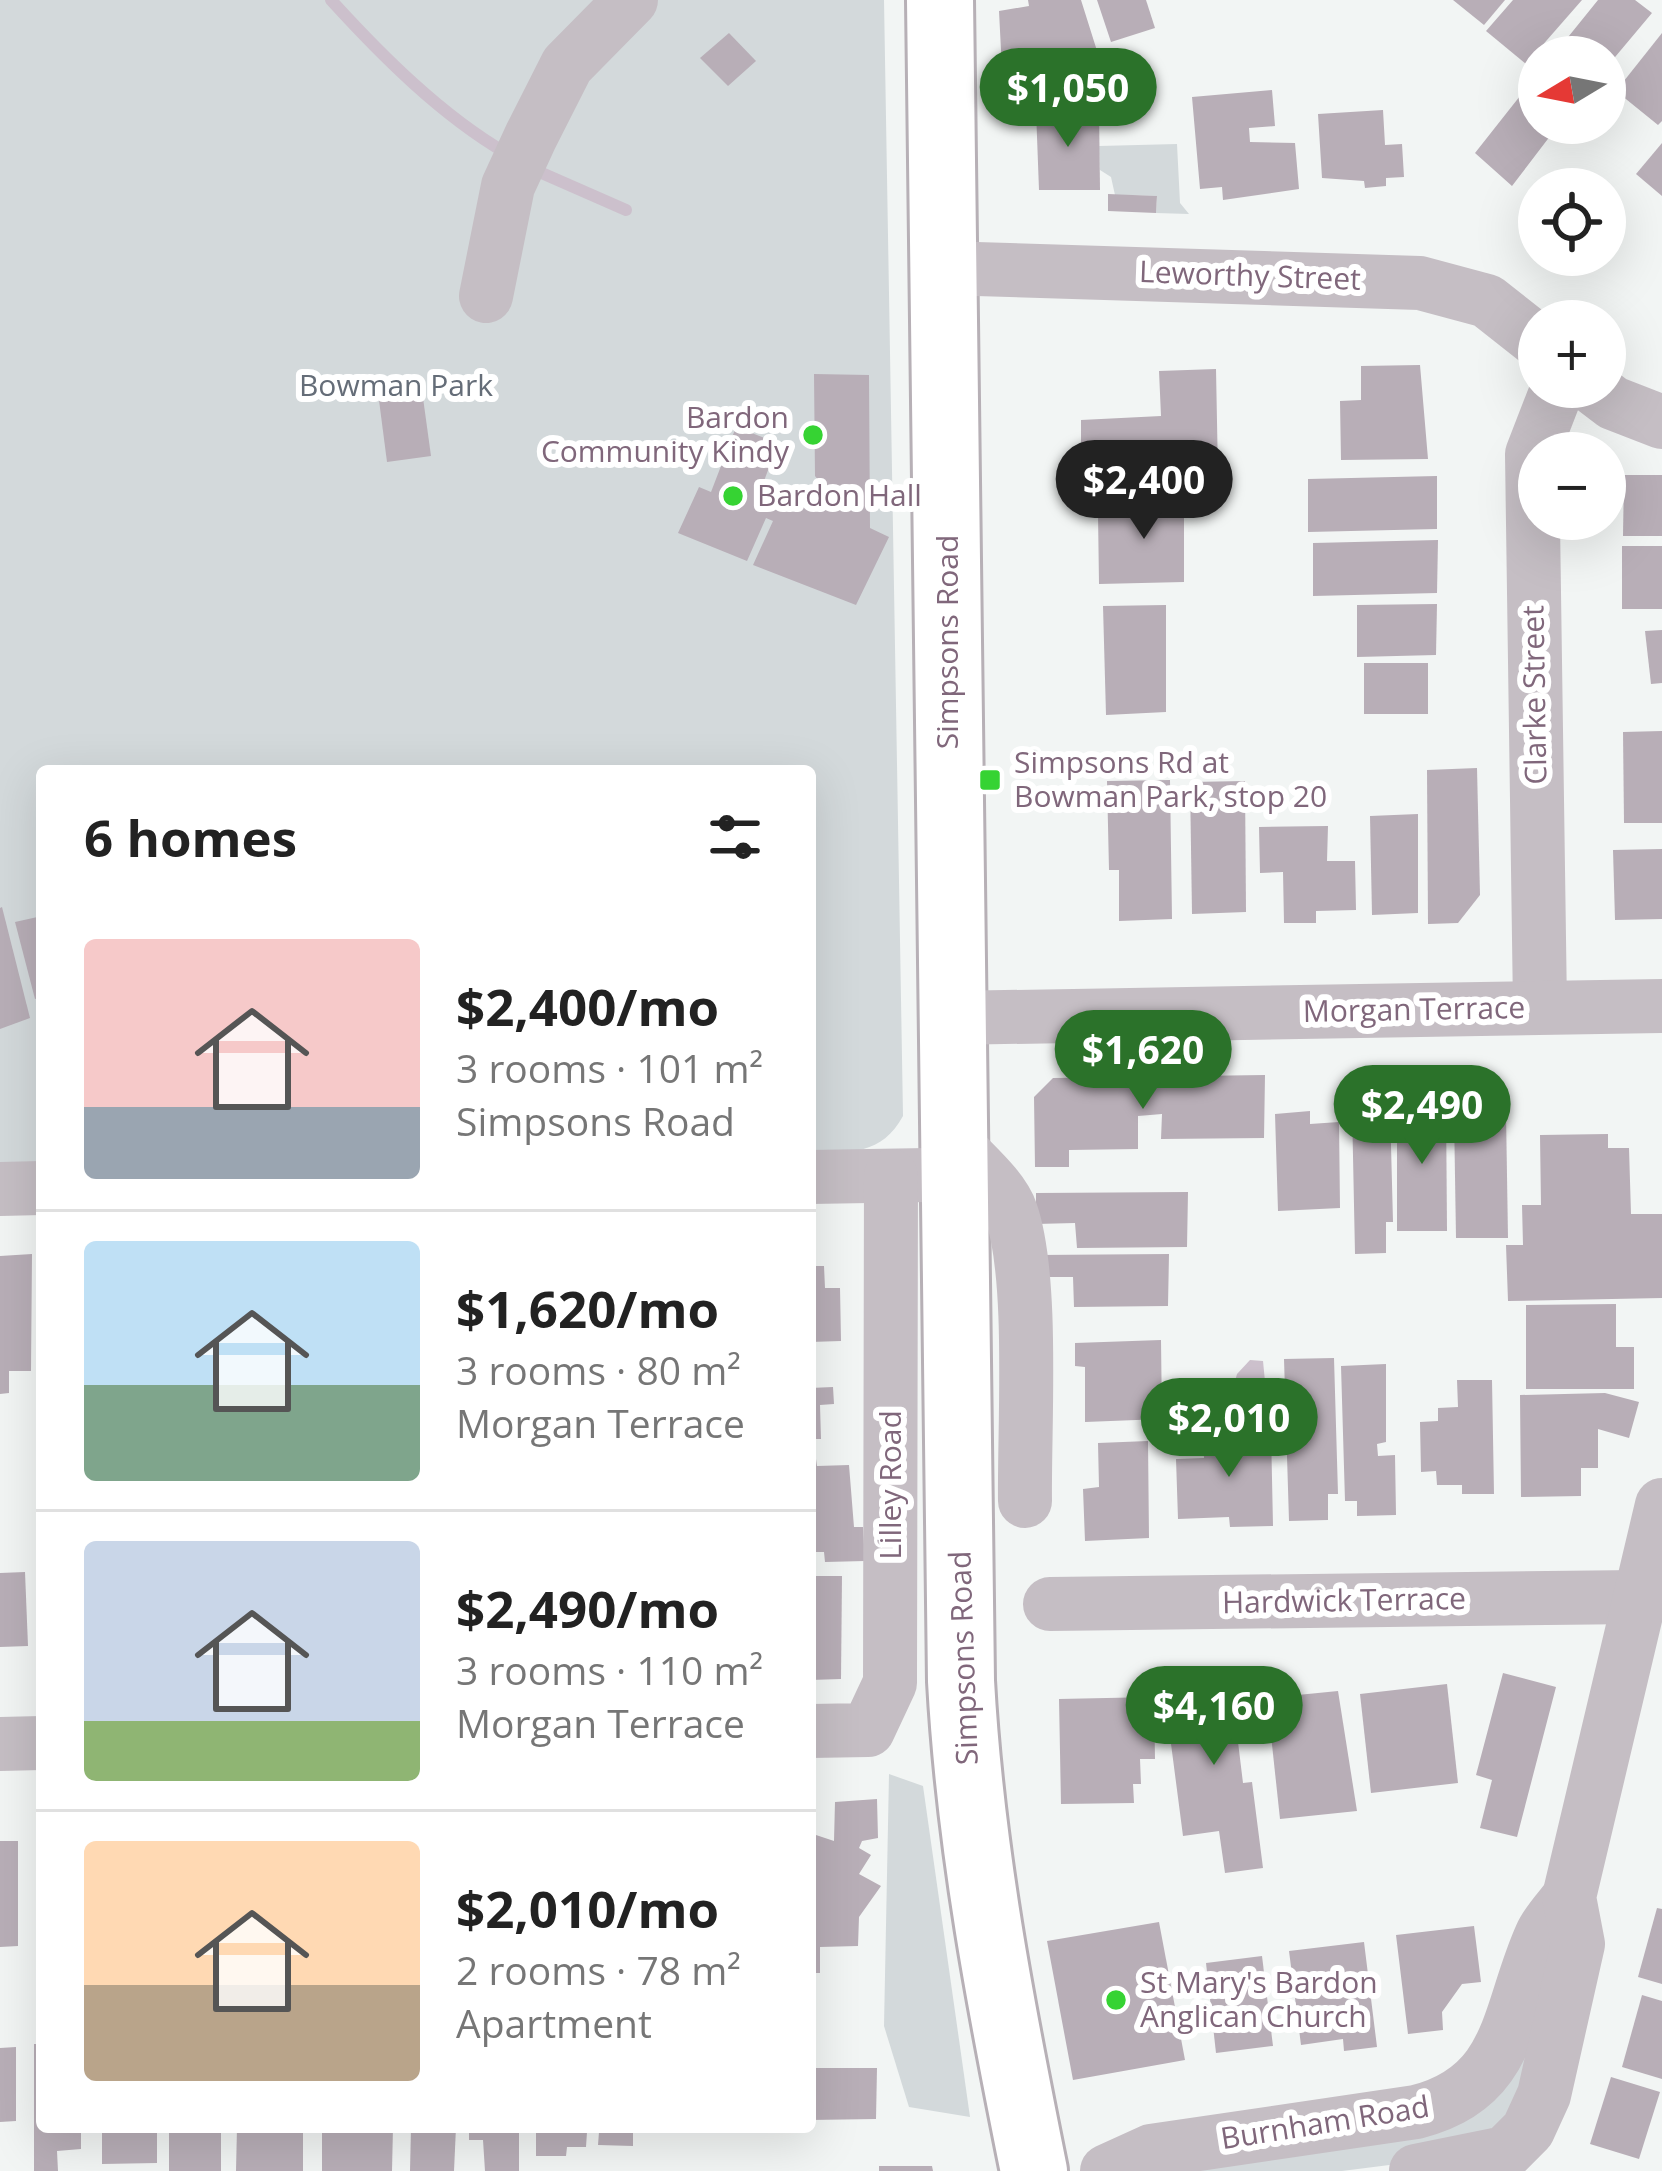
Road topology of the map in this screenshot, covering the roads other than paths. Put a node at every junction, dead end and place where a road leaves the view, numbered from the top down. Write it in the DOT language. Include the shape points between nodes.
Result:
graph roads {
  1 [pos="631,0"];
  2 [pos="940,0"];
  3 [pos="944,268"];
  4 [pos="486,296"];
  5 [pos="1518,326"];
  6 [pos="1550,408"];
  7 [pos="1626,408"];
  8 [pos="1662,422"];
  9 [pos="1662,1006"];
  10 [pos="1540,1007"];
  11 [pos="950,1018"];
  12 [pos="932,1163"];
  13 [pos="816,1176"];
  14 [pos="0,1189"];
  15 [pos="36,1189"];
  16 [pos="1025,1501"];
  17 [pos="1662,1505"];
  18 [pos="1638,1597"];
  19 [pos="1050,1604"];
  20 [pos="816,1732"];
  21 [pos="0,1744"];
  22 [pos="36,1744"];
  23 [pos="1569,1898"];
  24 [pos="1034,2171"];
  25 [pos="1107,2171"];
  26 [pos="1416,2171"];
  1 -- 4 [label="street" via="567,64 508,186"];
  2 -- 3 [label="main road, Simpsons Road"];
  3 -- 5 [label="street, Leworthy Street" via="1420,283 1486,302"];
  3 -- 11 [label="main road, Simpsons Road"];
  6 -- 10 [label="street, Clarke Street" via="1532,454"];
  7 -- 8 [label="street"];
  9 -- 10 [label="street, Morgan Terrace"];
  10 -- 11 [label="street, Morgan Terrace"];
  11 -- 12 [label="main road, Simpsons Road"];
  12 -- 13 [label="street"];
  12 -- 16 [label="street" via="1006,1202 1016,1231"];
  12 -- 20 [label="street, Lilley Road" via="890,1683 868,1730"];
  12 -- 24 [label="main road, Simpsons Road" via="965,1755 988,1940"];
  14 -- 15 [label="street"];
  17 -- 18 [label="street, Burnham Road"];
  18 -- 19 [label="street, Hardwick Terrace"];
  18 -- 23 [label="street, Burnham Road"];
  21 -- 22 [label="street"];
  23 -- 25 [label="street, Burnham Road" via="1542,1932 1490,2066 1453,2101 1151,2152"];
  23 -- 26 [label="street, Burnham Road" via="1578,1945 1534,2118 1505,2153"];
}
